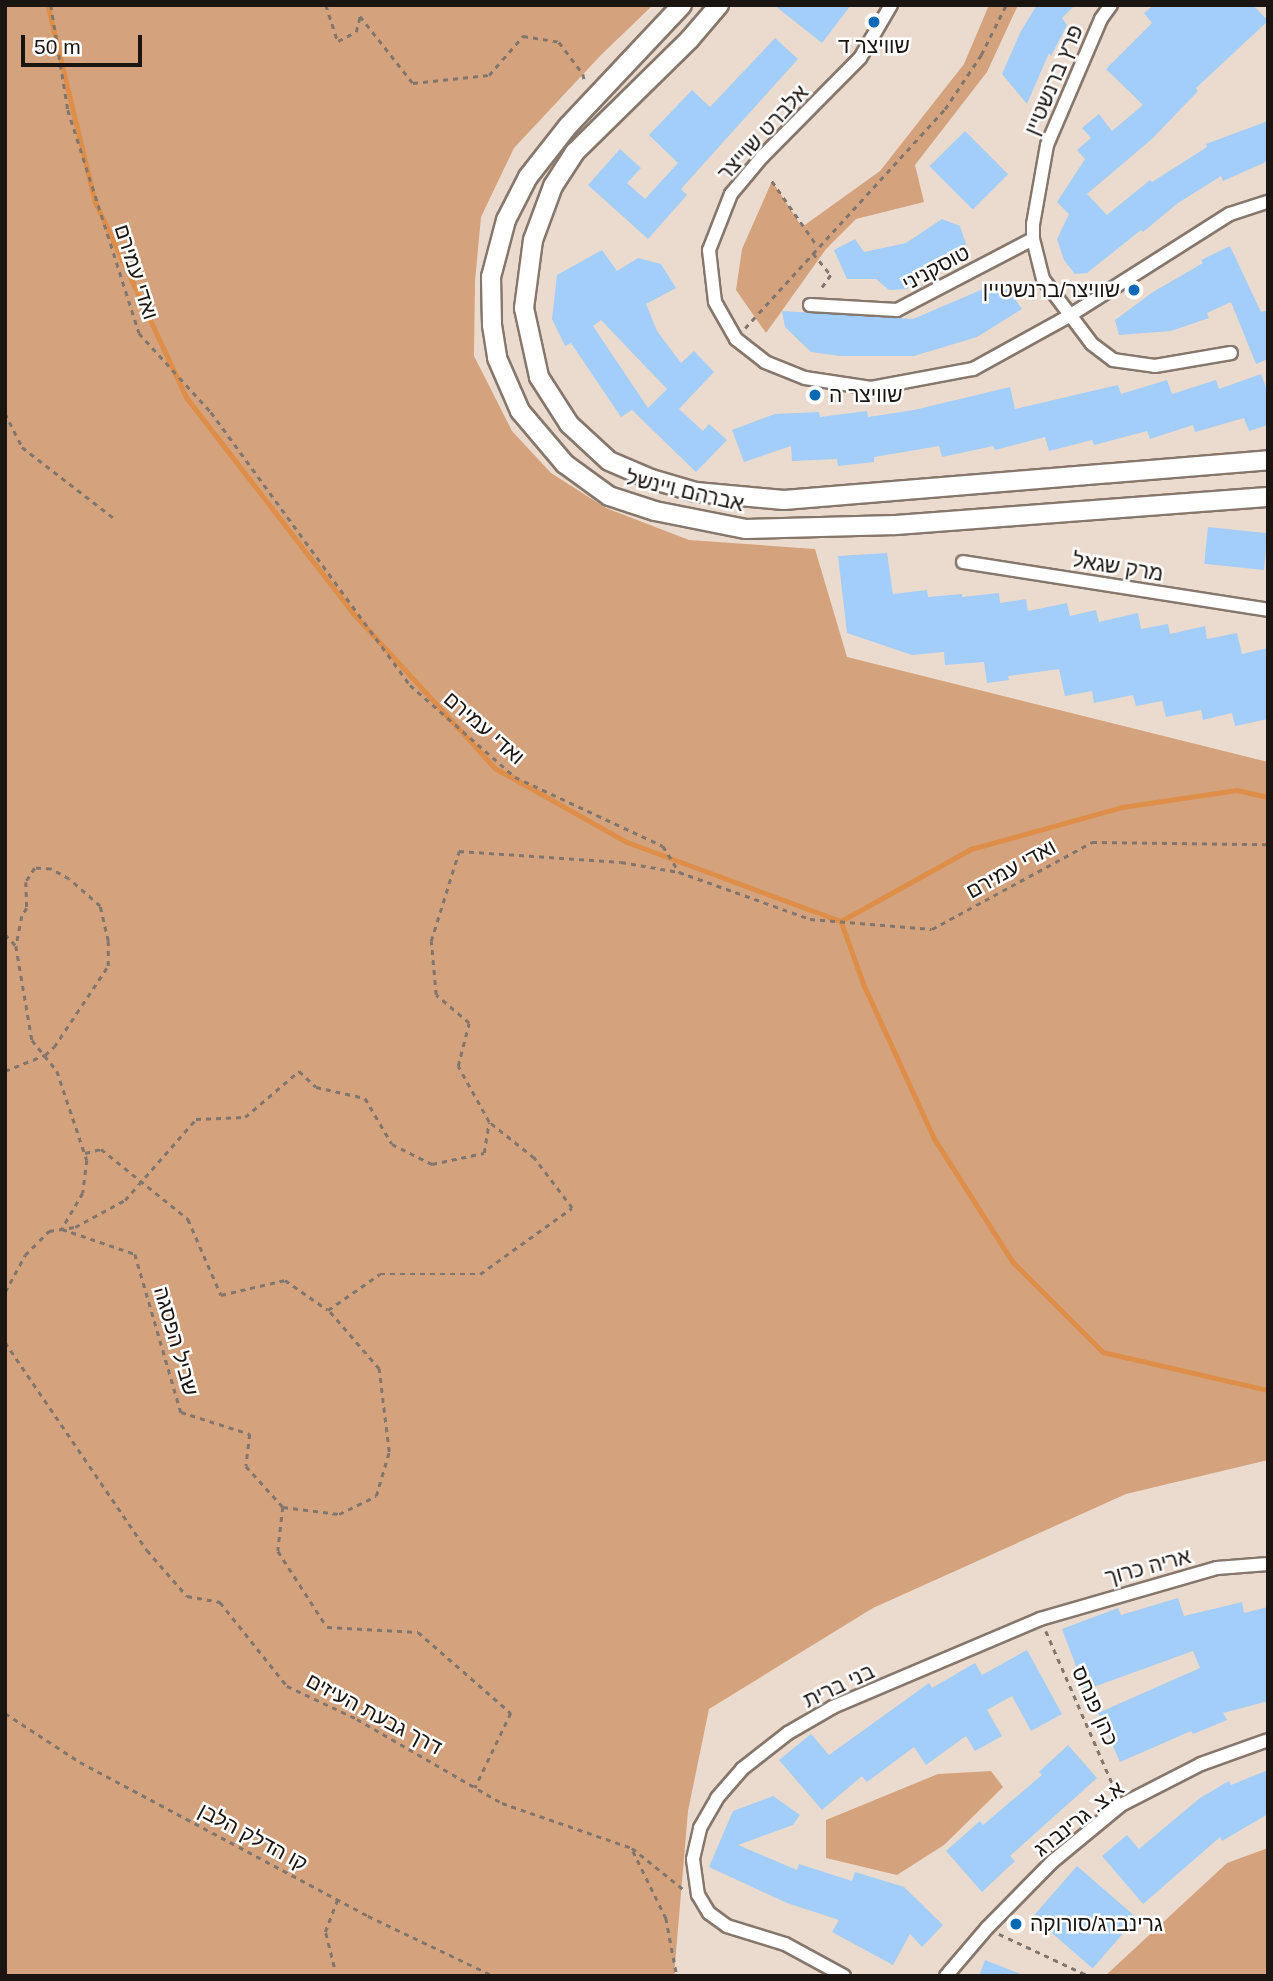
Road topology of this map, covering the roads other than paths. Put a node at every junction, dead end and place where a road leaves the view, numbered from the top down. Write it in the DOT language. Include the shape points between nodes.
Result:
graph roads {
  1 [pos="682,5"];
  2 [pos="719,5"];
  3 [pos="891,5"];
  4 [pos="1111,5"];
  5 [pos="1268,202"];
  6 [pos="1033,239"];
  7 [pos="810,305"];
  8 [pos="1069,316"];
  9 [pos="1231,353"];
  10 [pos="1268,460"];
  11 [pos="1268,496"];
  12 [pos="963,562"];
  13 [pos="1268,610"];
  14 [pos="1268,1564"];
  15 [pos="1040,1619"];
  16 [pos="1268,1740"];
  17 [pos="844,1976"];
  18 [pos="946,1976"];
  1 -- 11 [label="main road, אברהם ויינשל" via="588,103 528,177 506,220 491,277 496,358 520,411 565,464 609,496 746,530 895,525"];
  2 -- 10 [label="main road, אברהם ויינשל" via="575,152 553,186 533,240 524,308 539,377 569,424 609,461 696,492 784,500"];
  3 -- 8 [label="street, אלברט שוייצר" via="860,58 731,194 709,250 715,302 736,339 765,362 805,378 871,388 973,369"];
  4 -- 6 [label="street, פרץ ברנשטיין" via="1047,145"];
  5 -- 8 [label="street, אלברט שוייצר" via="1230,214"];
  6 -- 7 [label="street, טוסקניני" via="897,310"];
  6 -- 8 [label="street, פרץ ברנשטיין" via="1043,279"];
  8 -- 9 [label="street, פרץ ברנשטיין" via="1092,344 1113,360 1155,366"];
  12 -- 13 [label="street, מרק שגאל"];
  14 -- 15 [label="street, אריה כרוך" via="1217,1568"];
  15 -- 17 [label="street, בני ברית" via="833,1707 756,1757 727,1784 706,1814 696,1841 693,1872 709,1913 727,1926 785,1944"];
  16 -- 18 [label="street, א.צ. גרינברג" via="1201,1764 1121,1805 1054,1861"];
}
